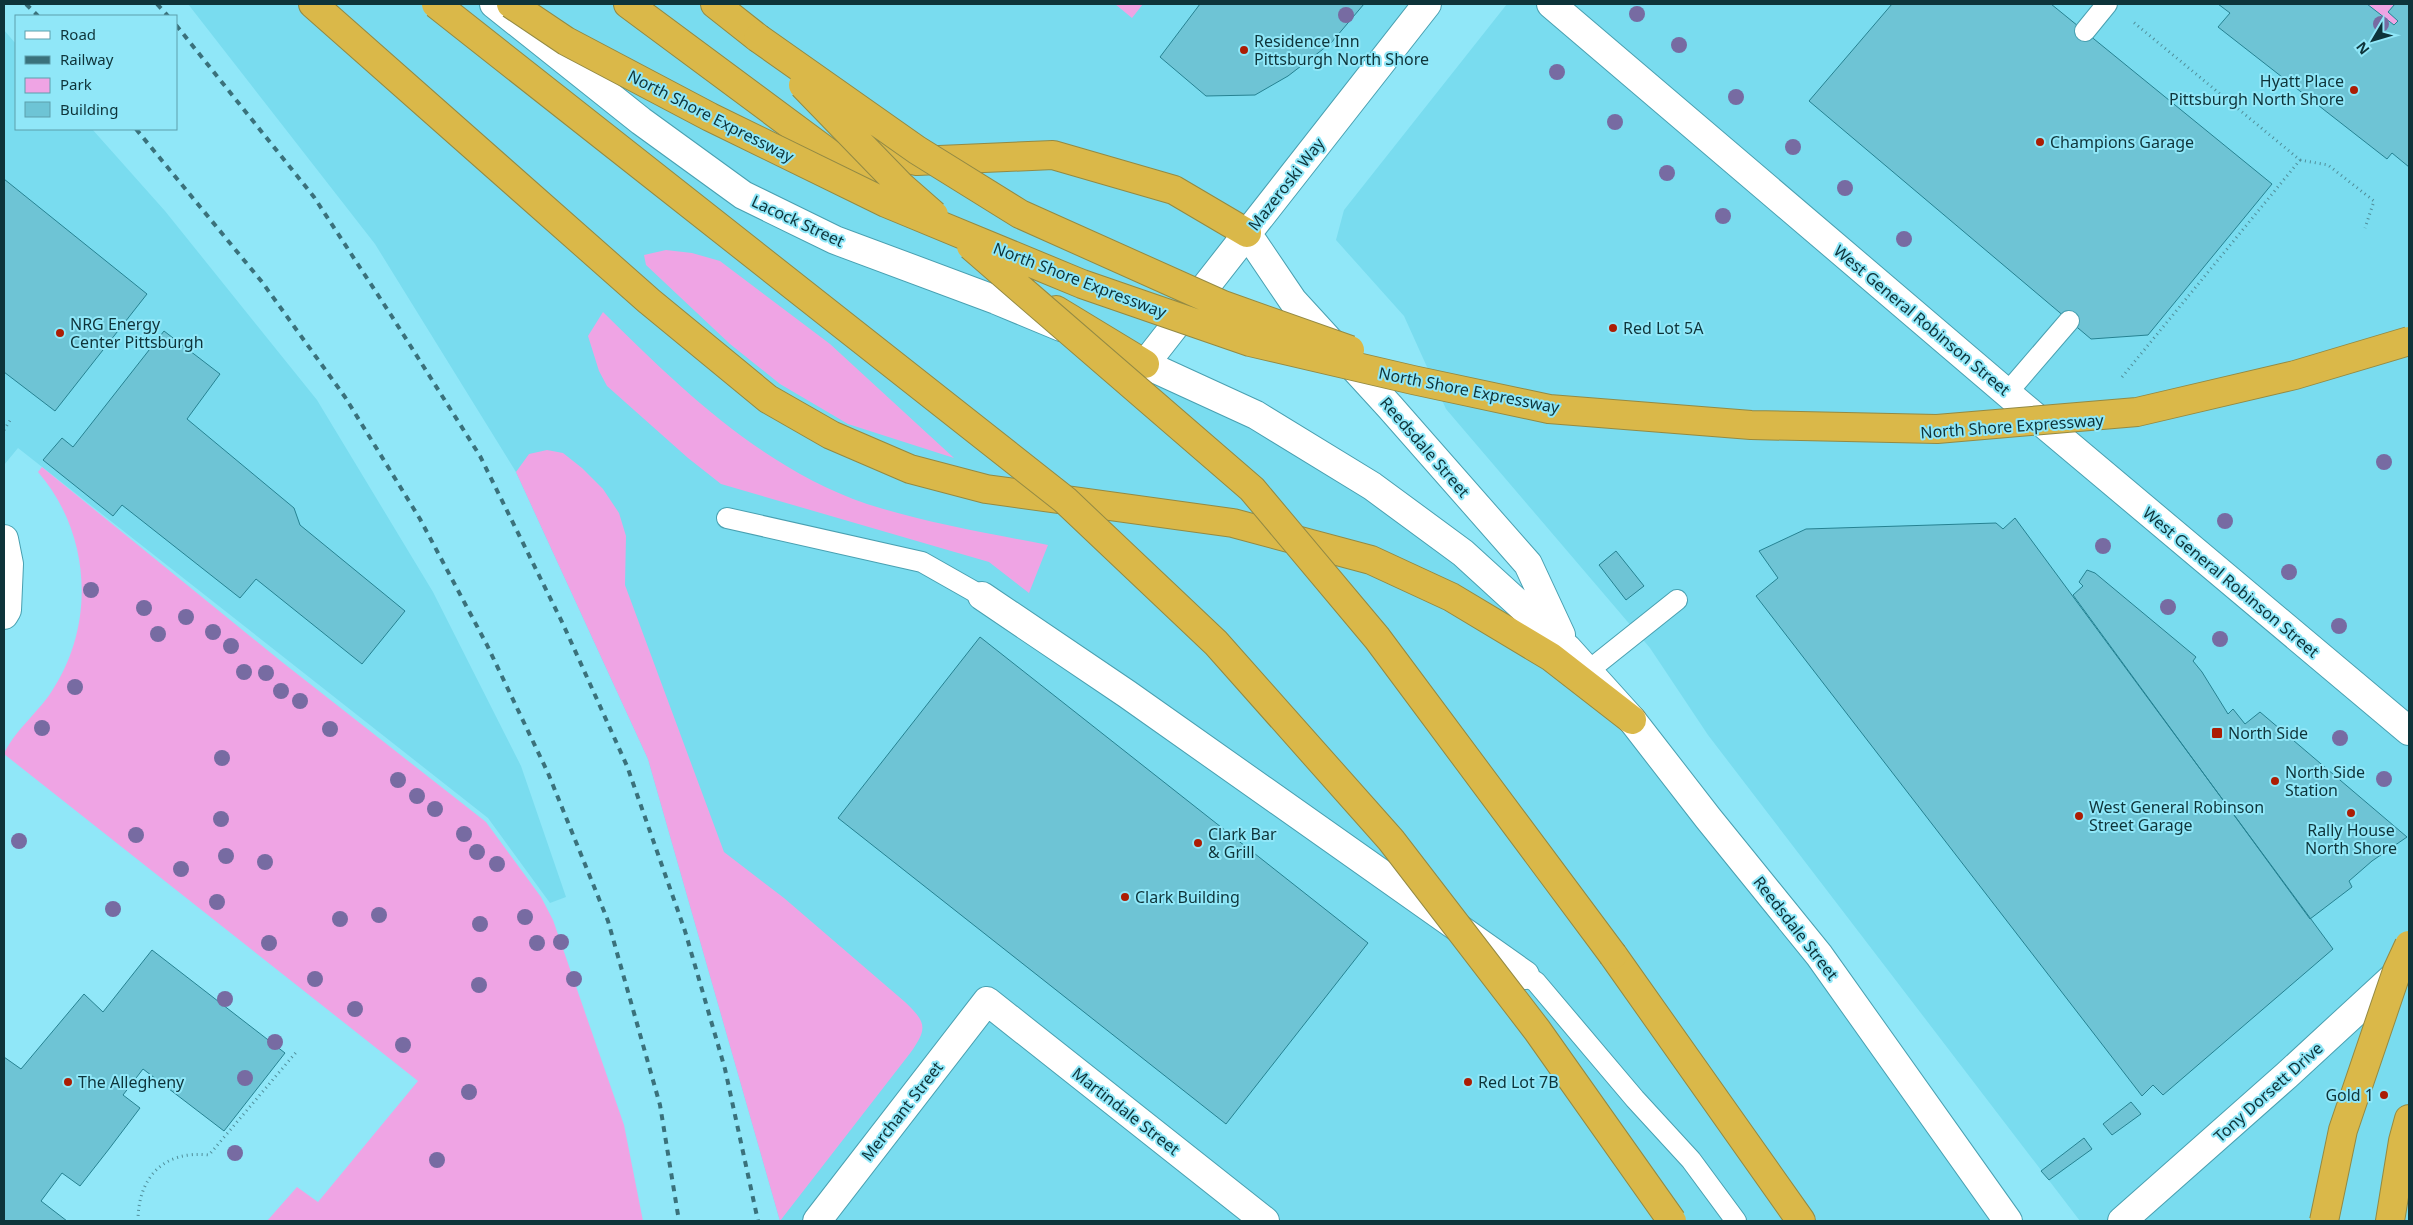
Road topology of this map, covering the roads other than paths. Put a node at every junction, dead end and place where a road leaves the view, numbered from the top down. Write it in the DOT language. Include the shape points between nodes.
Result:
graph roads {
  1 [pos="313,4"];
  2 [pos="436,4"];
  3 [pos="494,4"];
  4 [pos="511,4"];
  5 [pos="628,4"];
  6 [pos="715,4"];
  7 [pos="1427,4"];
  8 [pos="1551,4"];
  9 [pos="2107,4"];
  10 [pos="2085,31"];
  11 [pos="758,38"];
  12 [pos="805,136"];
  13 [pos="1247,233"];
  14 [pos="2069,320"];
  15 [pos="2409,342"];
  16 [pos="1145,364"];
  17 [pos="2007,393"];
  18 [pos="728,518"];
  19 [pos="6,552"];
  20 [pos="982,596"];
  21 [pos="1677,600"];
  22 [pos="4,615"];
  23 [pos="1566,648"];
  24 [pos="1588,671"];
  25 [pos="1632,720"];
  26 [pos="2409,731"];
  27 [pos="2409,945"];
  28 [pos="2409,958"];
  29 [pos="1525,975"];
  30 [pos="987,1001"];
  31 [pos="2409,1119"];
  32 [pos="817,1221"];
  33 [pos="1265,1221"];
  34 [pos="1672,1221"];
  35 [pos="1736,1221"];
  36 [pos="1801,1221"];
  37 [pos="2008,1221"];
  38 [pos="2122,1221"];
  39 [pos="2324,1221"];
  40 [pos="2390,1221"];
  1 -- 25 [label="highway" via="649,300 768,398 840,439 910,468 986,489 1233,523 1371,560 1451,597 1551,657"];
  2 -- 34 [label="highway, bridge" via="1065,500 1216,642 1391,840 1538,1030"];
  3 -- 16 [label="main road, Lacock Street" via="641,121 743,195 834,240 996,300"];
  4 -- 15 [label="highway, North Shore Expressway, bridge" via="566,40 710,117 886,203 1082,284 1250,342 1549,408 1751,425 1937,429 2137,412 2295,375"];
  5 -- 12 [label="highway"];
  6 -- 11 [label="highway, North Shore Expressway"];
  7 -- 13 [label="main road, Mazeroski Way"];
  8 -- 17 [label="main road, West General Robinson Street"];
  9 -- 10 [label="lane"];
  11 -- 15 [label="highway, North Shore Expressway, bridge" via="917,150 1020,214 1223,305 1387,363 1578,407 1756,427 1941,433 2094,422 2250,391"];
  11 -- 36 [label="highway, bridge" via="901,186 1252,489 1389,653 1613,955"];
  12 -- 13 [label="highway" via="917,160 1053,156 1174,190"];
  12 -- 16 [label="highway" via="959,248"];
  13 -- 16 [label="main road, Mazeroski Way"];
  13 -- 23 [label="main road, Reedsdale Street" via="1293,301 1528,564"];
  14 -- 17 [label="lane"];
  16 -- 23 [label="main road, Reedsdale Street" via="1256,415 1372,486 1464,553"];
  17 -- 26 [label="main road, West General Robinson Street"];
  18 -- 20 [label="lane" via="922,562"];
  19 -- 22 [label="main road"];
  20 -- 29 [label="main road" via="1127,694"];
  21 -- 24 [label="lane"];
  23 -- 24 [label="main road, Reedsdale Street"];
  24 -- 25 [label="main road, Reedsdale Street"];
  25 -- 37 [label="main road, Reedsdale Street" via="1819,955"];
  27 -- 39 [label="highway, bridge" via="2397,971 2343,1130"];
  28 -- 38 [label="main road, Tony Dorsett Drive" via="2390,982"];
  29 -- 35 [label="lane" via="1536,982 1691,1160"];
  30 -- 32 [label="main road, Merchant Street"];
  30 -- 33 [label="main road, Martindale Street"];
  31 -- 40 [label="highway"];
}
